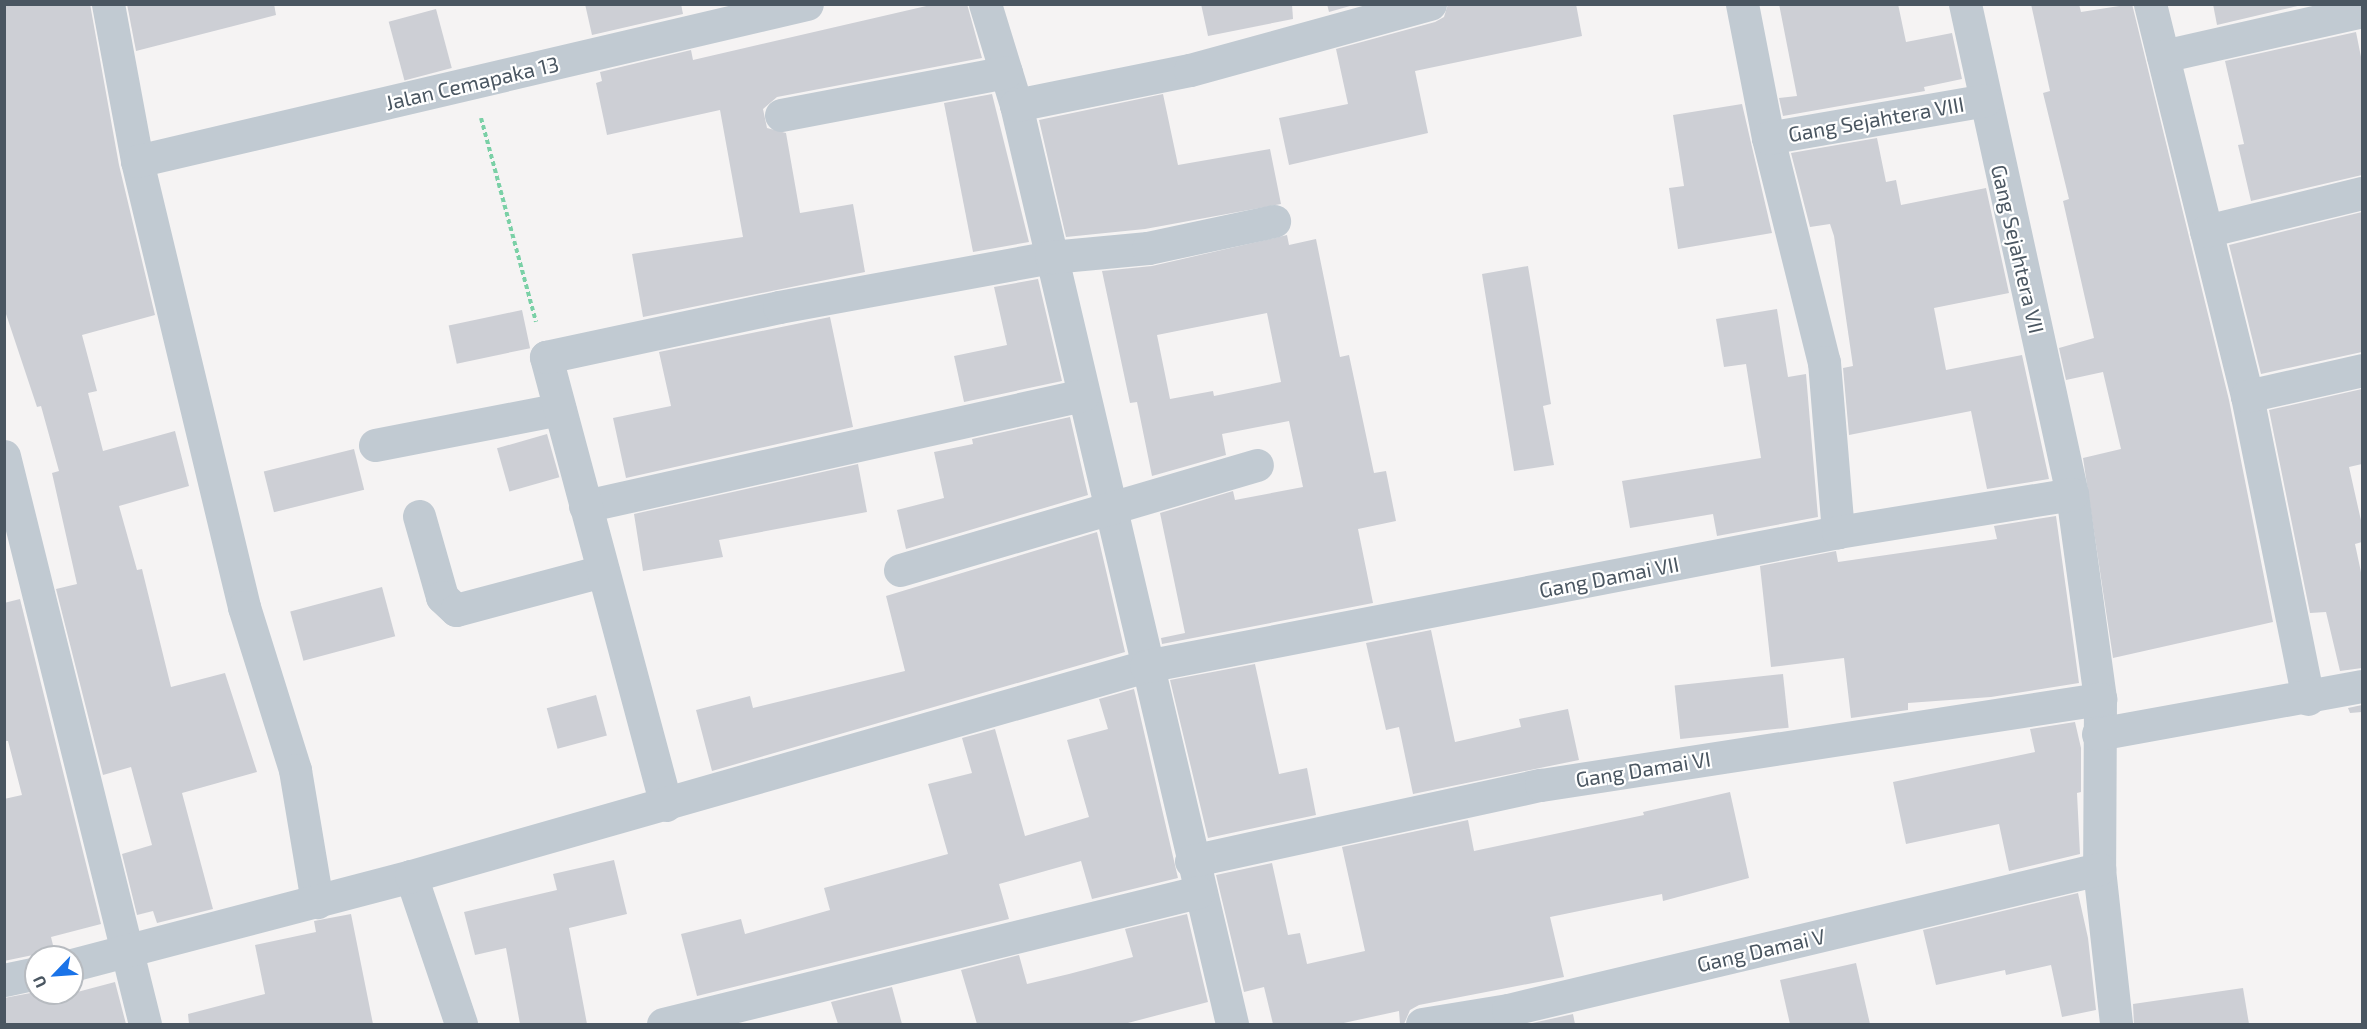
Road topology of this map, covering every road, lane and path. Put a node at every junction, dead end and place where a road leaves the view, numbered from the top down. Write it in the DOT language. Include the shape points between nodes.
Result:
graph roads {
  1 [pos="108,4"];
  2 [pos="807,4"];
  3 [pos="985,4"];
  4 [pos="1430,4"];
  5 [pos="1742,4"];
  6 [pos="1965,4"];
  7 [pos="2150,4"];
  8 [pos="750,11"];
  9 [pos="2362,11"];
  10 [pos="2163,56"];
  11 [pos="1006,72"];
  12 [pos="472,83"];
  13 [pos="1984,100"];
  14 [pos="1016,105"];
  15 [pos="781,115"];
  16 [pos="1768,138"];
  17 [pos="137,161"];
  18 [pos="2362,193"];
  19 [pos="1274,221"];
  20 [pos="2206,231"];
  21 [pos="1051,257"];
  22 [pos="546,357"];
  23 [pos="2362,370"];
  24 [pos="1083,395"];
  25 [pos="2247,396"];
  26 [pos="560,409"];
  27 [pos="375,445"];
  28 [pos="1257,465"];
  29 [pos="7,474"];
  30 [pos="2072,494"];
  31 [pos="585,506"];
  32 [pos="1107,507"];
  33 [pos="419,516"];
  34 [pos="1838,532"];
  35 [pos="900,570"];
  36 [pos="603,571"];
  37 [pos="1146,666"];
  38 [pos="2362,686"];
  39 [pos="2100,699"];
  40 [pos="2308,699"];
  41 [pos="2098,734"];
  42 [pos="666,805"];
  43 [pos="2099,869"];
  44 [pos="411,876"];
  45 [pos="1194,876"];
  46 [pos="317,902"];
  47 [pos="127,952"];
  48 [pos="84,962"];
  49 [pos="24,976"];
  50 [pos="4,980"];
  51 [pos="145,1024"];
  52 [pos="461,1024"];
  53 [pos="663,1024"];
  54 [pos="1232,1024"];
  55 [pos="1422,1024"];
  56 [pos="2116,1024"];
  1 -- 17 [label="street"];
  2 -- 8 [label="street, Jalan Cemapaka 13"];
  3 -- 11 [label="street"];
  4 -- 14 [label="street" via="1190,70"];
  5 -- 16 [label="street"];
  6 -- 13 [label="street, Gang Sejahtera VII"];
  7 -- 10 [label="street"];
  8 -- 12 [label="street, Jalan Cemapaka 13"];
  9 -- 10 [label="street"];
  10 -- 20 [label="street"];
  11 -- 14 [label="street"];
  11 -- 15 [label="street"];
  12 -- 17 [label="street, Jalan Cemapaka 13"];
  12 -- 22 [label="path"];
  13 -- 16 [label="street, Gang Sejahtera VIII"];
  13 -- 30 [label="street, Gang Sejahtera VII"];
  14 -- 21 [label="street"];
  16 -- 34 [label="street" via="1824,362"];
  17 -- 46 [label="street" via="244,607 296,770"];
  18 -- 20 [label="street"];
  19 -- 21 [label="street" via="1148,248"];
  20 -- 25 [label="street"];
  21 -- 22 [label="street" via="779,307"];
  21 -- 24 [label="street"];
  22 -- 26 [label="street"];
  23 -- 25 [label="street"];
  24 -- 31 [label="street"];
  24 -- 32 [label="street"];
  25 -- 40 [label="street"];
  26 -- 27 [label="street"];
  26 -- 31 [label="street"];
  28 -- 32 [label="street"];
  29 -- 47 [label="street"];
  30 -- 34 [label="street, Gang Damai VII"];
  30 -- 39 [label="street, Gang Sejahtera VII"];
  31 -- 36 [label="street"];
  32 -- 35 [label="street"];
  32 -- 37 [label="street"];
  33 -- 36 [label="street" via="442,597 456,610"];
  34 -- 37 [label="street, Gang Damai VII"];
  36 -- 42 [label="street"];
  37 -- 42 [label="street, Gang Damai VII"];
  37 -- 45 [label="street"];
  38 -- 40 [label="street"];
  39 -- 41 [label="street, Gang Sejahtera VII"];
  39 -- 45 [label="street, Gang Damai VI" via="1541,785"];
  40 -- 41 [label="street"];
  41 -- 43 [label="street, Gang Sejahtera VII"];
  42 -- 44 [label="street, Gang Damai VII"];
  43 -- 55 [label="street, Gang Damai V" via="1508,1010"];
  43 -- 56 [label="street, Gang Sejahtera VII"];
  44 -- 46 [label="street, Gang Damai VII"];
  44 -- 52 [label="street"];
  45 -- 53 [label="street, Gang Damai VI"];
  45 -- 54 [label="street"];
  46 -- 47 [label="street, Gang Damai VII"];
  47 -- 48 [label="street, Gang Damai VII"];
  47 -- 51 [label="street"];
  49 -- 50 [label="street"];
}
